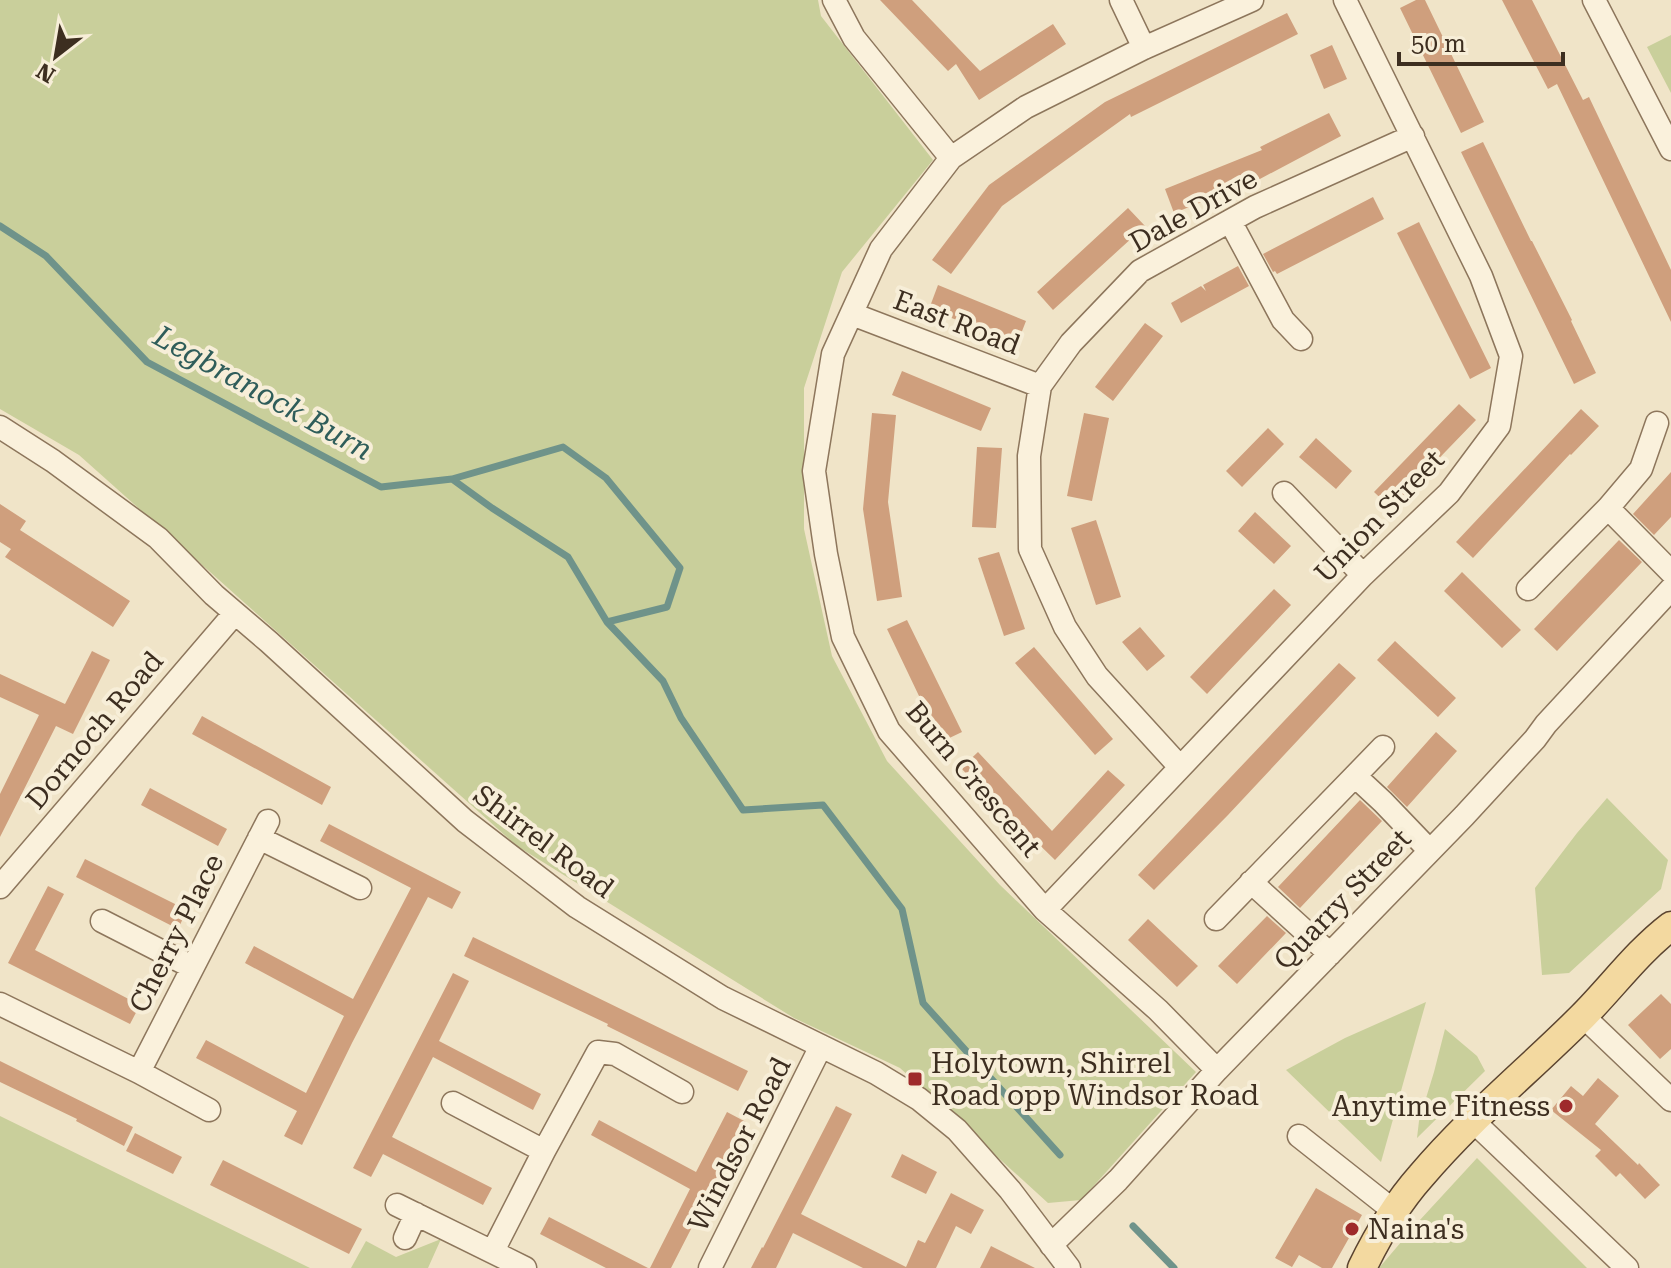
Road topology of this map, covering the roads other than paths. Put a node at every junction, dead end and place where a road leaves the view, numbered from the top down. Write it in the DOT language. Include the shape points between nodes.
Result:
graph roads {
  1 [pos="834,0"];
  2 [pos="1121,0"];
  3 [pos="1252,0"];
  4 [pos="1345,0"];
  5 [pos="1594,0"];
  6 [pos="1144,48"];
  7 [pos="1413,136"];
  8 [pos="1671,149"];
  9 [pos="951,158"];
  10 [pos="1230,221"];
  11 [pos="852,314"];
  12 [pos="1301,339"];
  13 [pos="1040,386"];
  14 [pos="1657,423"];
  15 [pos="0,427"];
  16 [pos="1284,493"];
  17 [pos="1608,508"];
  18 [pos="1671,572"];
  19 [pos="1363,575"];
  20 [pos="1528,589"];
  21 [pos="1671,589"];
  22 [pos="235,613"];
  23 [pos="1383,747"];
  24 [pos="1180,767"];
  25 [pos="1355,776"];
  26 [pos="1430,851"];
  27 [pos="4,875"];
  28 [pos="1251,882"];
  29 [pos="360,888"];
  30 [pos="1045,910"];
  31 [pos="1216,919"];
  32 [pos="102,921"];
  33 [pos="1671,926"];
  34 [pos="1330,954"];
  35 [pos="192,967"];
  36 [pos="0,1004"];
  37 [pos="1583,1016"];
  38 [pos="821,1046"];
  39 [pos="1217,1070"];
  40 [pos="139,1072"];
  41 [pos="682,1092"];
  42 [pos="1671,1100"];
  43 [pos="453,1103"];
  44 [pos="209,1110"];
  45 [pos="1473,1121"];
  46 [pos="1299,1136"];
  47 [pos="544,1151"];
  48 [pos="1394,1211"];
  49 [pos="405,1238"];
  50 [pos="1051,1245"];
  51 [pos="493,1251"];
  52 [pos="1365,1262"];
  53 [pos="525,1268"];
  54 [pos="710,1268"];
  55 [pos="1069,1268"];
  56 [pos="1627,1268"];
  1 -- 9 [label="street" via="854,38"];
  2 -- 6 [label="street"];
  3 -- 6 [label="street, Burn Crescent"];
  4 -- 7 [label="street, Union Street"];
  5 -- 8 [label="street"];
  6 -- 9 [label="street, Burn Crescent" via="1026,107"];
  7 -- 10 [label="street, Dale Drive"];
  7 -- 19 [label="street, Union Street" via="1481,276 1511,356 1499,426 1449,493"];
  9 -- 11 [label="street, Burn Crescent" via="881,249"];
  10 -- 12 [label="street" via="1283,320"];
  10 -- 13 [label="street, Dale Drive" via="1140,271 1071,343"];
  11 -- 13 [label="street, East Road"];
  11 -- 30 [label="street, Burn Crescent" via="833,354 814,471 843,637 889,731"];
  13 -- 24 [label="street, Dale Drive" via="1029,456 1030,549 1065,627 1097,676"];
  14 -- 17 [label="street" via="1641,469"];
  15 -- 22 [label="street, Shirrel Road" via="158,538"];
  16 -- 19 [label="street"];
  17 -- 18 [label="street"];
  17 -- 20 [label="street"];
  19 -- 24 [label="street, Union Street"];
  21 -- 26 [label="street, Quarry Street"];
  22 -- 27 [label="street, Dornoch Road"];
  22 -- 38 [label="street, Shirrel Road" via="465,821 577,907 723,998"];
  23 -- 25 [label="street"];
  24 -- 30 [label="street, Union Street"];
  25 -- 26 [label="street"];
  25 -- 28 [label="street"];
  26 -- 34 [label="street, Quarry Street"];
  28 -- 31 [label="street"];
  28 -- 34 [label="street"];
  29 -- 35 [label="street, Cherry Place" via="263,830"];
  30 -- 39 [label="street, Burn Crescent"];
  32 -- 35 [label="street"];
  33 -- 37 [label="main road"];
  34 -- 39 [label="street, Quarry Street"];
  35 -- 40 [label="street, Cherry Place"];
  36 -- 40 [label="street"];
  37 -- 42 [label="street"];
  37 -- 45 [label="main road"];
  38 -- 50 [label="street, Shirrel Road" via="919,1099 957,1130"];
  38 -- 54 [label="street, Windsor Road"];
  39 -- 50 [label="street, Quarry Street"];
  40 -- 44 [label="street"];
  41 -- 47 [label="street" via="615,1054 598,1052"];
  43 -- 47 [label="street"];
  45 -- 48 [label="main road"];
  45 -- 56 [label="street"];
  46 -- 48 [label="street"];
  47 -- 51 [label="street"];
  48 -- 52 [label="main road"];
  49 -- 51 [label="street" via="406,1210"];
  50 -- 55 [label="street, Shirrel Road"];
  51 -- 53 [label="street"];
}
